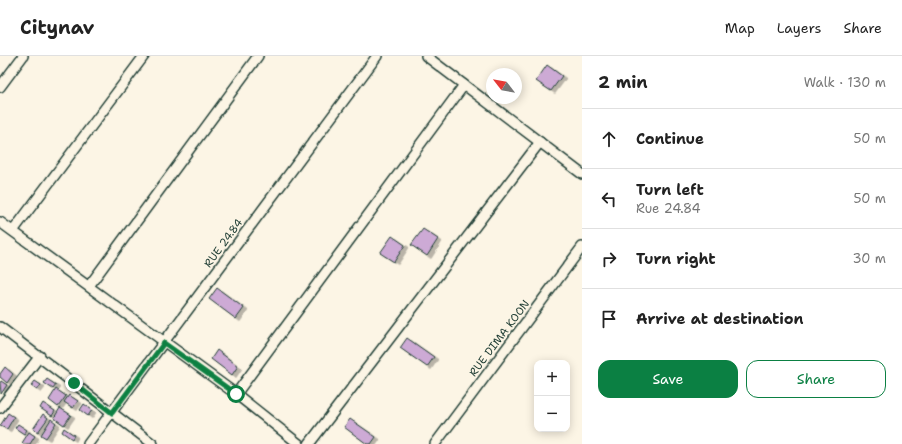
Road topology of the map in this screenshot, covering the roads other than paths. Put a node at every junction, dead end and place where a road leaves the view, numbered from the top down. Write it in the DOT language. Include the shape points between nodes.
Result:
graph roads {
  1 [pos="23,56"];
  2 [pos="144,56"];
  3 [pos="258,56"];
  4 [pos="377,56"];
  5 [pos="426,56"];
  6 [pos="464,85"];
  7 [pos="0,87"];
  8 [pos="540,142"];
  9 [pos="582,174"];
  10 [pos="0,222"];
  11 [pos="13,231"];
  12 [pos="582,247"];
  13 [pos="89,286"];
  14 [pos="0,327"];
  15 [pos="164,343"];
  16 [pos="40,356"];
  17 [pos="236,394"];
  18 [pos="0,408"];
  19 [pos="112,413"];
  20 [pos="88,444"];
  21 [pos="153,444"];
  22 [pos="300,444"];
  23 [pos="309,444"];
  24 [pos="435,444"];
  1 -- 7 [label="street"];
  2 -- 11 [label="street"];
  3 -- 13 [label="street"];
  4 -- 15 [label="street, RUE 24.84"];
  5 -- 6 [label="street"];
  6 -- 8 [label="street"];
  6 -- 17 [label="street"];
  8 -- 9 [label="street"];
  8 -- 23 [label="street"];
  10 -- 11 [label="street"];
  11 -- 13 [label="street"];
  12 -- 24 [label="street, RUE DIMA KOON"];
  13 -- 15 [label="street"];
  14 -- 16 [label="street"];
  15 -- 17 [label="street"];
  15 -- 19 [label="street, RUE 24.84"];
  16 -- 18 [label="street"];
  16 -- 19 [label="street"];
  17 -- 22 [label="street"];
  19 -- 20 [label="street, RUE 24.84"];
  19 -- 21 [label="street"];
}
